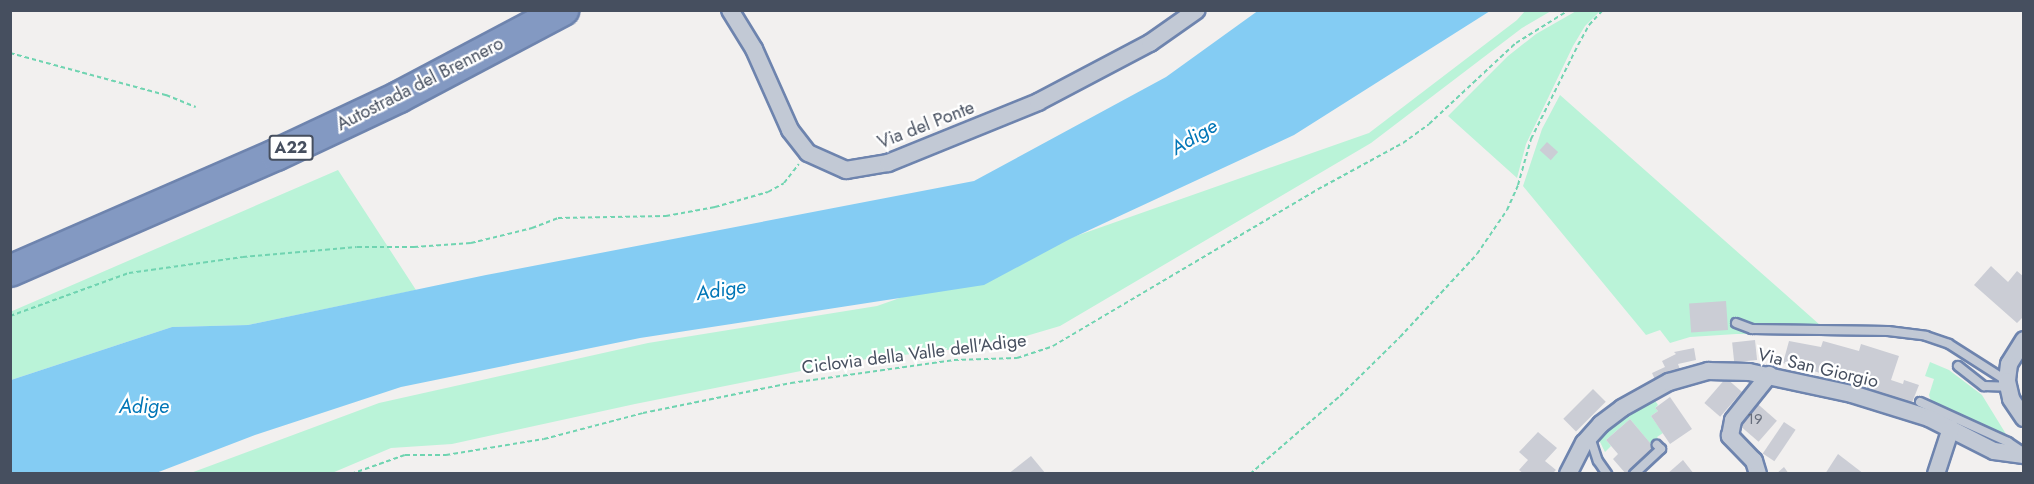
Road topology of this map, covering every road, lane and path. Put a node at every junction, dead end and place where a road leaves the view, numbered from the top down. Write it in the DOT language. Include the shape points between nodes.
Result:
graph roads {
  1 [pos="525,10"];
  2 [pos="563,10"];
  3 [pos="730,10"];
  4 [pos="1197,10"];
  5 [pos="1569,10"];
  6 [pos="1604,10"];
  7 [pos="10,53"];
  8 [pos="196,107"];
  9 [pos="808,153"];
  10 [pos="10,253"];
  11 [pos="10,271"];
  12 [pos="10,316"];
  13 [pos="1736,323"];
  14 [pos="2024,340"];
  15 [pos="1958,366"];
  16 [pos="1769,375"];
  17 [pos="2008,384"];
  18 [pos="1920,402"];
  19 [pos="2024,418"];
  20 [pos="1951,428"];
  21 [pos="1589,437"];
  22 [pos="1657,445"];
  23 [pos="2024,454"];
  24 [pos="351,474"];
  25 [pos="1250,474"];
  26 [pos="1568,474"];
  27 [pos="1607,474"];
  28 [pos="1634,474"];
  29 [pos="1758,474"];
  30 [pos="1936,474"];
  1 -- 10 [label="highway, Autostrada del Brennero / A22" via="268,140"];
  2 -- 11 [label="highway, Autostrada del Brennero / A22" via="317,136"];
  3 -- 9 [label="street, Via del Ponte" via="754,49 790,130"];
  4 -- 9 [label="street, Via del Ponte" via="1150,43 1038,102 888,162 846,170"];
  5 -- 24 [label="path, Ciclovia della Valle dell'Adige" via="1516,43 1429,124 1402,143 1053,346 1017,358 954,360 791,383 643,413 544,439 446,455 405,455"];
  6 -- 25 [label="path" via="1589,25 1578,45 1531,139 1507,210 1477,254 1340,396"];
  7 -- 8 [label="path" via="166,95"];
  9 -- 12 [label="path" via="784,183 768,192 715,207 666,216 558,218 471,243 357,247 129,273"];
  13 -- 17 [label="lane" via="1752,329 1888,331 1926,336 1962,352"];
  14 -- 17 [label="street" via="2009,364"];
  15 -- 17 [label="lane" via="1984,386"];
  16 -- 20 [label="street, Via San Giorgio" via="1872,400"];
  16 -- 21 [label="street, Via San Giorgio" via="1708,371 1686,376 1623,408"];
  16 -- 29 [label="street" via="1733,420 1730,436 1754,461"];
  17 -- 19 [label="street" via="2011,399"];
  18 -- 23 [label="lane" via="2008,442"];
  20 -- 23 [label="street, Via San Giorgio" via="1994,451"];
  20 -- 30 [label="street"];
  21 -- 26 [label="street, Via San Giorgio"];
  21 -- 27 [label="lane"];
  22 -- 28 [label="lane" via="1661,449"];
}
